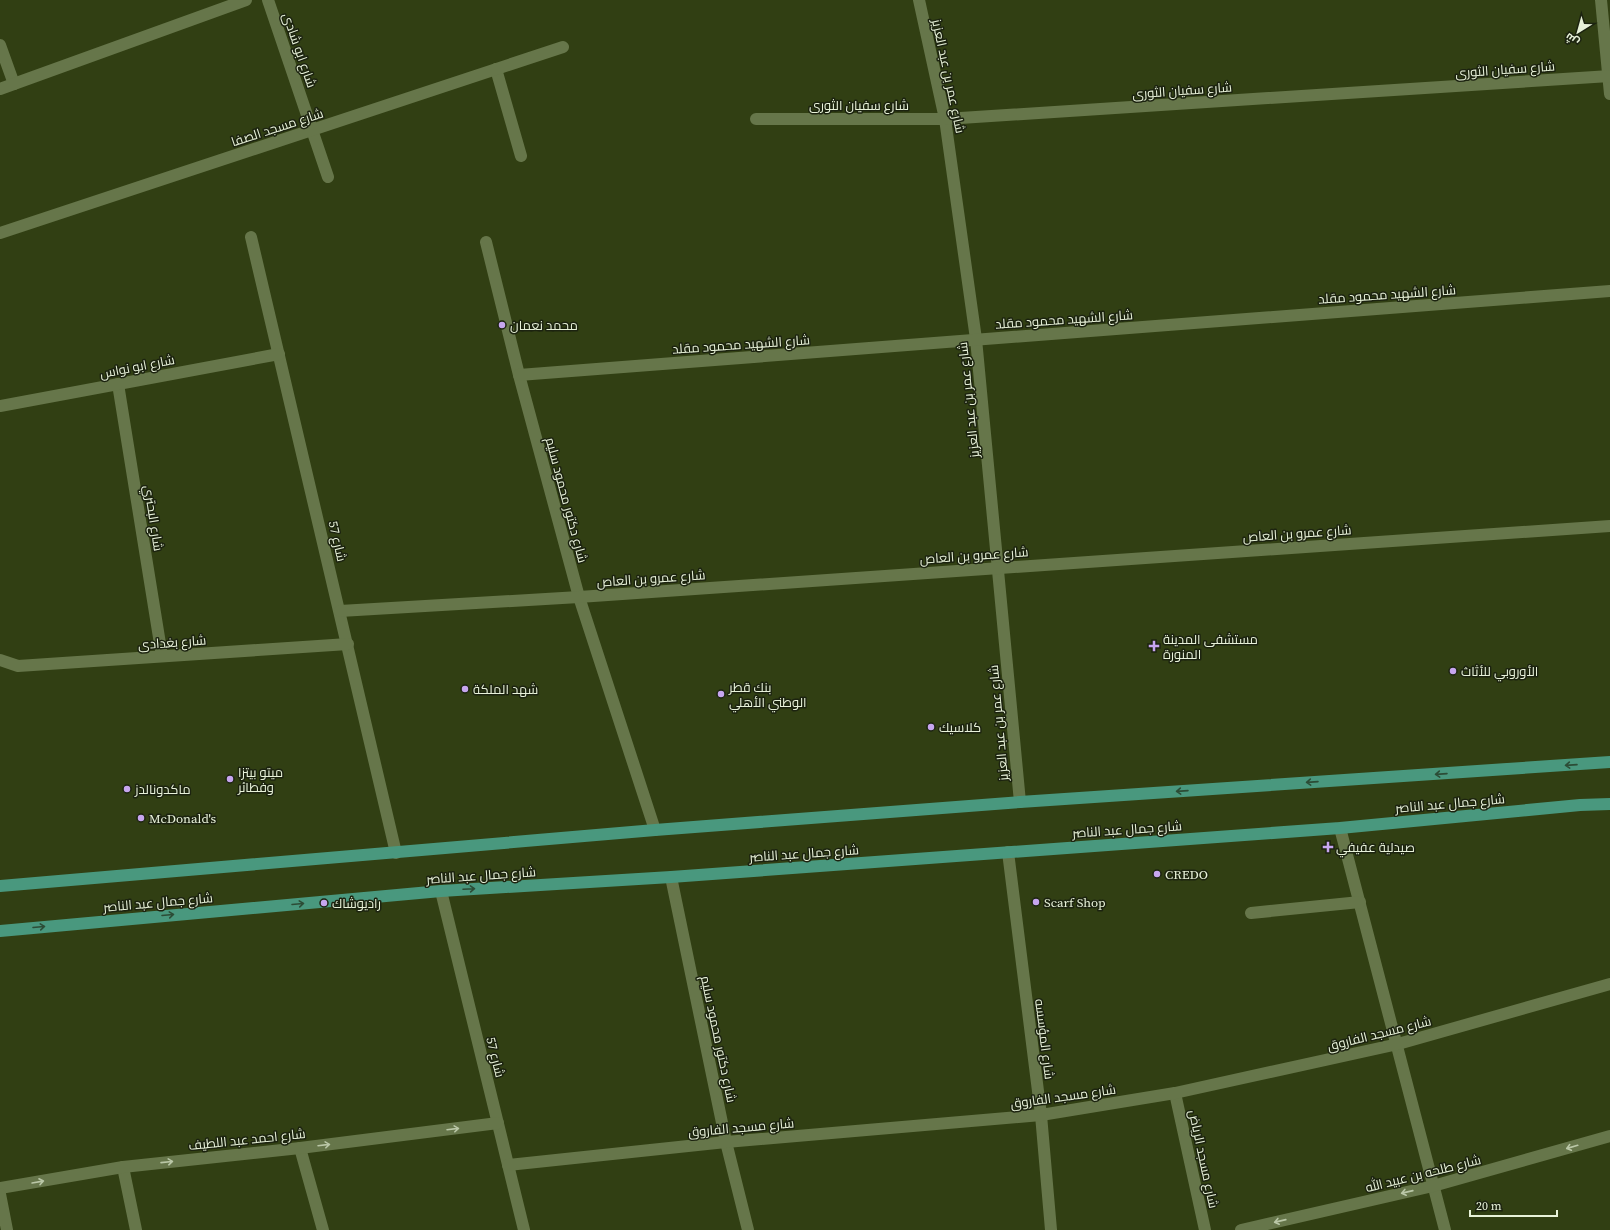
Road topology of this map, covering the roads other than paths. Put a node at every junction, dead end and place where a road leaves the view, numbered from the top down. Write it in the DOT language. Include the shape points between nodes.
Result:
graph roads {
  1 [pos="246,0"];
  2 [pos="268,0"];
  3 [pos="919,0"];
  4 [pos="1601,0"];
  5 [pos="0,46"];
  6 [pos="563,47"];
  7 [pos="496,69"];
  8 [pos="1609,76"];
  9 [pos="14,84"];
  10 [pos="0,89"];
  11 [pos="1610,94"];
  12 [pos="756,119"];
  13 [pos="945,119"];
  14 [pos="312,130"];
  15 [pos="521,156"];
  16 [pos="328,177"];
  17 [pos="0,233"];
  18 [pos="251,237"];
  19 [pos="486,242"];
  20 [pos="1610,291"];
  21 [pos="976,339"];
  22 [pos="278,354"];
  23 [pos="520,375"];
  24 [pos="118,384"];
  25 [pos="0,406"];
  26 [pos="1610,526"];
  27 [pos="998,567"];
  28 [pos="579,597"];
  29 [pos="340,611"];
  30 [pos="348,644"];
  31 [pos="162,656"];
  32 [pos="0,660"];
  33 [pos="1610,762"];
  34 [pos="1020,802"];
  35 [pos="1610,804"];
  36 [pos="1340,828"];
  37 [pos="655,830"];
  38 [pos="1008,852"];
  39 [pos="396,853"];
  40 [pos="671,877"];
  41 [pos="0,886"];
  42 [pos="441,891"];
  43 [pos="1360,902"];
  44 [pos="1251,913"];
  45 [pos="0,931"];
  46 [pos="1610,984"];
  47 [pos="1398,1044"];
  48 [pos="1175,1093"];
  49 [pos="1041,1115"];
  50 [pos="498,1123"];
  51 [pos="1610,1136"];
  52 [pos="726,1142"];
  53 [pos="300,1148"];
  54 [pos="508,1165"];
  55 [pos="123,1167"];
  56 [pos="1433,1186"];
  57 [pos="0,1188"];
  58 [pos="0,1194"];
  59 [pos="7,1230"];
  60 [pos="136,1230"];
  61 [pos="323,1230"];
  62 [pos="524,1230"];
  63 [pos="748,1230"];
  64 [pos="1051,1230"];
  65 [pos="1205,1230"];
  66 [pos="1241,1230"];
  67 [pos="1445,1230"];
  1 -- 9 [label="street"];
  2 -- 14 [label="street, شارع ابو شادى"];
  3 -- 13 [label="street, شارع عمر بن عبد العزيز"];
  4 -- 8 [label="street"];
  5 -- 9 [label="street"];
  6 -- 7 [label="street, شارع مسجد الصفا"];
  7 -- 14 [label="street, شارع مسجد الصفا"];
  7 -- 15 [label="street"];
  8 -- 11 [label="street"];
  8 -- 13 [label="street, شارع سفيان الثورى"];
  9 -- 10 [label="street"];
  12 -- 13 [label="street, شارع سفيان الثورى"];
  13 -- 21 [label="street, شارع عمر بن عبد العزيز"];
  14 -- 16 [label="street, شارع ابو شادى"];
  14 -- 17 [label="street, شارع مسجد الصفا"];
  18 -- 22 [label="street, شارع 57"];
  19 -- 23 [label="street, شارع دكتور محمود سليم"];
  20 -- 21 [label="street, شارع الشهيد محمود مقلد"];
  21 -- 23 [label="street, شارع الشهيد محمود مقلد"];
  21 -- 27 [label="street, شارع عمر بن عبد العزيز"];
  22 -- 24 [label="street, شارع ابو نواس"];
  22 -- 29 [label="street, شارع 57"];
  23 -- 28 [label="street, شارع دكتور محمود سليم"];
  24 -- 25 [label="street, شارع ابو نواس"];
  24 -- 31 [label="street, شارع البحتري"];
  26 -- 27 [label="street, شارع عمرو بن العاص"];
  27 -- 28 [label="street, شارع عمرو بن العاص"];
  27 -- 34 [label="street, شارع عمر بن عبد العزيز"];
  28 -- 29 [label="street, شارع عمرو بن العاص"];
  28 -- 37 [label="street, شارع دكتور محمود سليم"];
  29 -- 30 [label="street, شارع 57"];
  30 -- 31 [label="street, شارع بغدادى"];
  30 -- 39 [label="street, شارع 57"];
  31 -- 32 [label="street, شارع بغدادى" via="18,666"];
  33 -- 34 [label="main road, one-way"];
  34 -- 37 [label="main road"];
  35 -- 36 [label="main road, شارع جمال عبد الناصر"];
  36 -- 38 [label="main road, شارع جمال عبد الناصر"];
  36 -- 43 [label="street"];
  37 -- 39 [label="main road"];
  38 -- 40 [label="main road, شارع جمال عبد الناصر"];
  38 -- 49 [label="street, شارع المؤسسه"];
  39 -- 41 [label="main road"];
  42 -- 40 [label="main road, شارع جمال عبد الناصر, one-way"];
  40 -- 52 [label="street, شارع دكتور محمود سليم"];
  45 -- 42 [label="main road, شارع جمال عبد الناصر, one-way"];
  42 -- 50 [label="street, شارع 57"];
  43 -- 44 [label="street"];
  43 -- 47 [label="street"];
  46 -- 47 [label="street, شارع مسجد الفاروق"];
  47 -- 48 [label="street, شارع مسجد الفاروق"];
  47 -- 56 [label="street"];
  48 -- 49 [label="street, شارع مسجد الفاروق"];
  48 -- 65 [label="street, شارع مسجد الرياض"];
  49 -- 52 [label="street, شارع مسجد الفاروق"];
  49 -- 64 [label="street, شارع المؤسسه"];
  53 -- 50 [label="street, شارع احمد عبد اللطيف, one-way"];
  50 -- 54 [label="street, شارع 57"];
  51 -- 56 [label="street, شارع طلحه بن عبيد الله, one-way"];
  52 -- 54 [label="street, شارع مسجد الفاروق"];
  52 -- 63 [label="street, شارع دكتور محمود سليم"];
  55 -- 53 [label="street, شارع احمد عبد اللطيف, one-way"];
  53 -- 61 [label="street"];
  54 -- 62 [label="street, شارع 57"];
  57 -- 55 [label="street, شارع احمد عبد اللطيف, one-way"];
  55 -- 60 [label="street"];
  56 -- 66 [label="street, شارع طلحه بن عبيد الله, one-way"];
  56 -- 67 [label="street"];
  58 -- 59 [label="street"];
}
